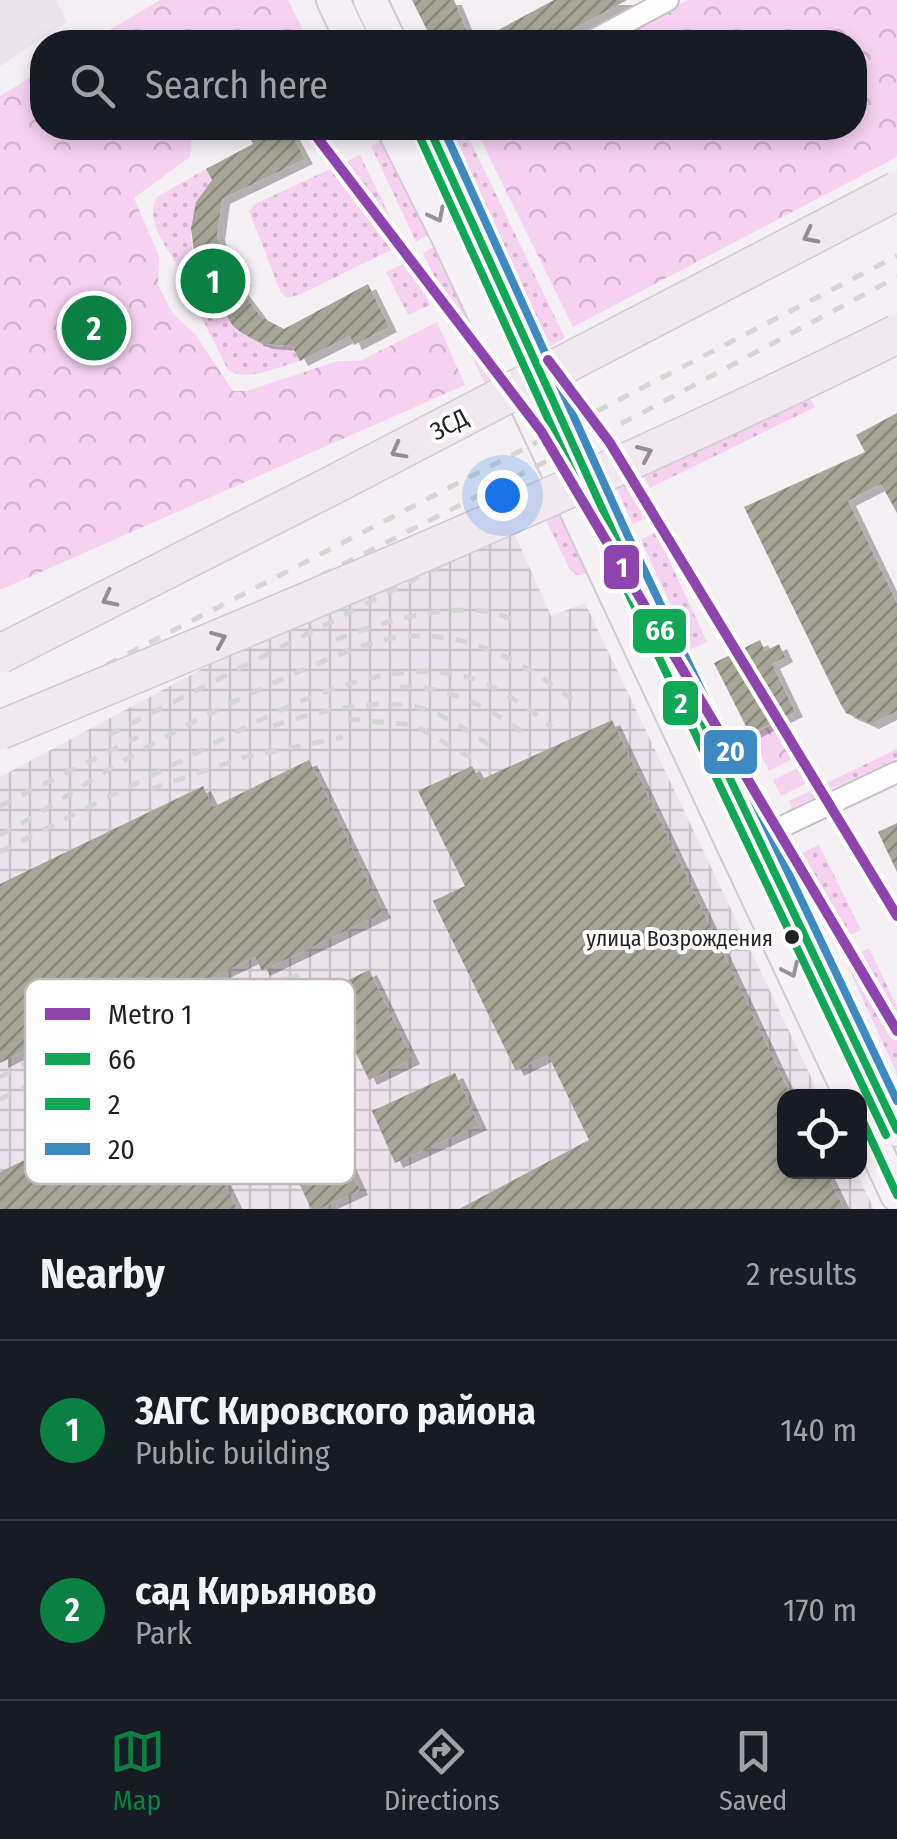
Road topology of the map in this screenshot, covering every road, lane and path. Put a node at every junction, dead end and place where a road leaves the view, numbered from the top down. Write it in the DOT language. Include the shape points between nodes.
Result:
graph roads {
  1 [pos="332,0"];
  2 [pos="370,0"];
  3 [pos="668,0"];
  4 [pos="347,30"];
  5 [pos="384,30"];
  6 [pos="612,30"];
  7 [pos="399,140"];
  8 [pos="436,140"];
  9 [pos="897,191"];
  10 [pos="897,334"];
  11 [pos="0,654"];
  12 [pos="0,730"];
  13 [pos="897,772"];
  14 [pos="747,844"];
  15 [pos="847,1089"];
  16 [pos="897,1130"];
  17 [pos="867,1131"];
  18 [pos="897,1195"];
  1 -- 4 [label="main road"];
  2 -- 5 [label="main road"];
  3 -- 6 [label="street"];
  7 -- 14 [label="main road, one-way"];
  8 -- 14 [label="main road"];
  9 -- 11 [label="highway, ЗСД, one-way, bridge"];
  12 -- 10 [label="highway, one-way, bridge" via="366,578"];
  13 -- 14 [label="street"];
  14 -- 15 [label="main road, one-way"];
  14 -- 16 [label="main road"];
  17 -- 18 [label="main road"];
}
